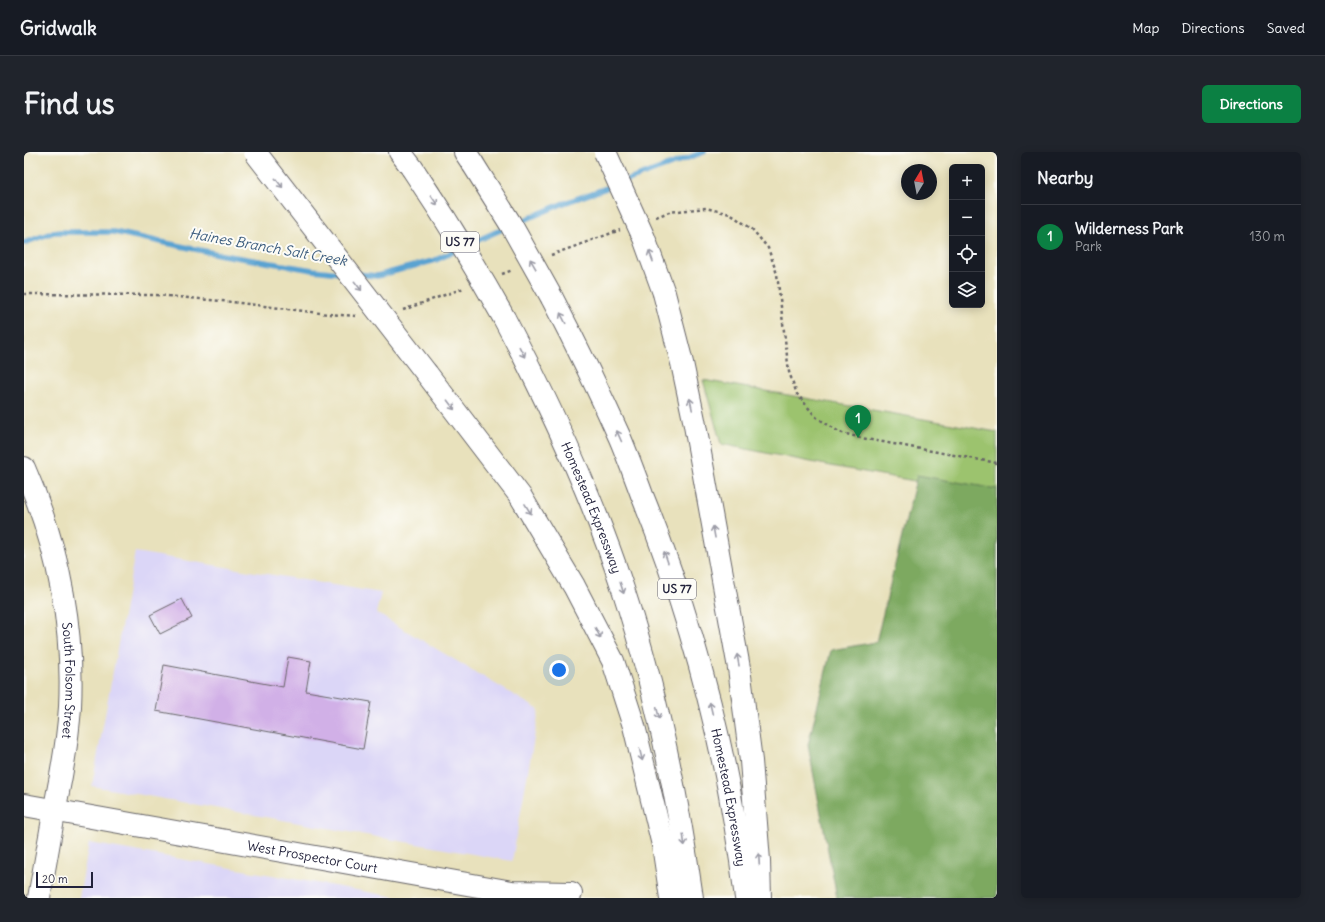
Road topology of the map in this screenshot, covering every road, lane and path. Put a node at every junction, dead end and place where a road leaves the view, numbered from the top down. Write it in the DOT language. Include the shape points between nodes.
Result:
graph roads {
  1 [pos="255,152"];
  2 [pos="605,152"];
  3 [pos="469,158"];
  4 [pos="406,160"];
  5 [pos="24,468"];
  6 [pos="24,805"];
  7 [pos="55,810"];
  8 [pos="571,893"];
  9 [pos="511,895"];
  10 [pos="39,898"];
  11 [pos="671,898"];
  12 [pos="692,898"];
  13 [pos="746,898"];
  14 [pos="760,898"];
  1 -- 11 [label="main road, one-way, bridge" via="521,497 574,586 613,661 634,726 663,845"];
  14 -- 2 [label="main road, one-way, bridge" via="751,762 739,668 694,420 664,293 644,238"];
  13 -- 3 [label="main road, Homestead Expressway / US 77, one-way, bridge" via="727,780 707,692 686,617 658,533 621,440 584,359 510,223"];
  4 -- 12 [label="main road, Homestead Expressway / US 77, one-way, bridge" via="438,206 504,318 540,387 597,518 623,588 650,679 683,832"];
  5 -- 7 [label="main road, South Folsom Street" via="57,564 66,612 70,659 70,707 66,751"];
  6 -- 7 [label="main road, West Prospector Court"];
  7 -- 9 [label="main road, West Prospector Court"];
  7 -- 10 [label="main road, South Folsom Street"];
  8 -- 9 [label="main road, West Prospector Court"];
}
